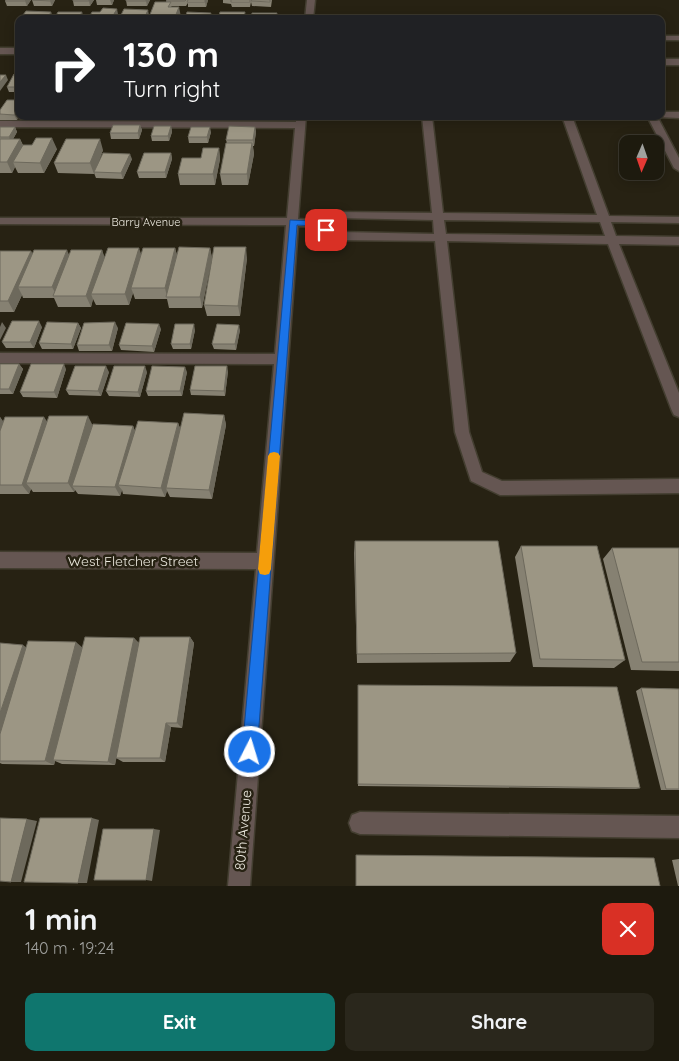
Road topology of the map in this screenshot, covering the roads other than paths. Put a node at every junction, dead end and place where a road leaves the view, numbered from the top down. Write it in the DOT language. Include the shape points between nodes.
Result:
graph roads {
  1 [pos="311,0"];
  2 [pos="309,15"];
  3 [pos="665,38"];
  4 [pos="679,38"];
  5 [pos="0,51"];
  6 [pos="15,51"];
  7 [pos="665,62"];
  8 [pos="679,62"];
  9 [pos="665,115"];
  10 [pos="679,115"];
  11 [pos="427,120"];
  12 [pos="568,120"];
  13 [pos="654,120"];
  14 [pos="301,121"];
  15 [pos="0,124"];
  16 [pos="679,168"];
  17 [pos="439,216"];
  18 [pos="604,218"];
  19 [pos="679,220"];
  20 [pos="0,221"];
  21 [pos="293,222"];
  22 [pos="315,224"];
  23 [pos="440,239"];
  24 [pos="612,240"];
  25 [pos="679,241"];
  26 [pos="0,358"];
  27 [pos="282,359"];
  28 [pos="679,411"];
  29 [pos="679,486"];
  30 [pos="0,560"];
  31 [pos="265,562"];
  32 [pos="360,824"];
  33 [pos="679,827"];
  34 [pos="239,886"];
  1 -- 2 [label="street"];
  3 -- 4 [label="street"];
  5 -- 6 [label="street"];
  7 -- 8 [label="street"];
  9 -- 10 [label="street"];
  11 -- 17 [label="street"];
  12 -- 18 [label="street"];
  13 -- 16 [label="street"];
  14 -- 15 [label="street"];
  14 -- 21 [label="street, 80th Avenue"];
  17 -- 18 [label="street"];
  17 -- 22 [label="street" via="336,215"];
  17 -- 23 [label="street"];
  18 -- 19 [label="street"];
  18 -- 24 [label="street"];
  20 -- 21 [label="street, Barry Avenue"];
  21 -- 22 [label="street, Barry Avenue"];
  21 -- 27 [label="street, 80th Avenue"];
  22 -- 23 [label="street" via="338,236"];
  23 -- 24 [label="street"];
  23 -- 29 [label="street" via="462,432 476,476 500,488"];
  24 -- 25 [label="street"];
  24 -- 28 [label="street"];
  26 -- 27 [label="street"];
  27 -- 31 [label="street, 80th Avenue"];
  30 -- 31 [label="street, West Fletcher Street"];
  31 -- 34 [label="street, 80th Avenue"];
  32 -- 33 [label="street"];
}
